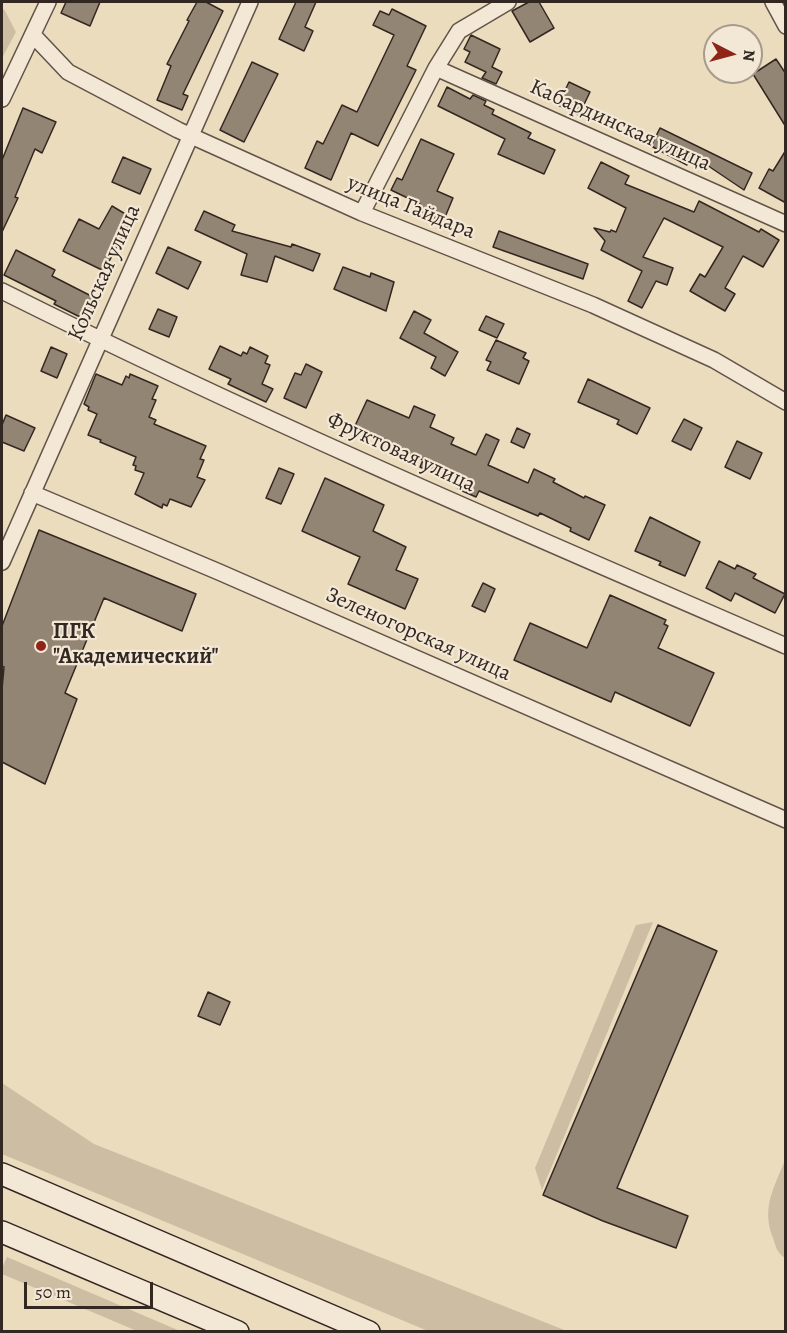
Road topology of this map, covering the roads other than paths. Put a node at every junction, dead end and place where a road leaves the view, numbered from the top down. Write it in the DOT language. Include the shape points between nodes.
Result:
graph roads {
  1 [pos="48,2"];
  2 [pos="250,2"];
  3 [pos="508,2"];
  4 [pos="774,2"];
  5 [pos="786,26"];
  6 [pos="33,35"];
  7 [pos="436,68"];
  8 [pos="2,99"];
  9 [pos="190,136"];
  10 [pos="362,213"];
  11 [pos="786,224"];
  12 [pos="2,291"];
  13 [pos="100,340"];
  14 [pos="786,402"];
  15 [pos="32,493"];
  16 [pos="2,562"];
  17 [pos="786,646"];
  18 [pos="786,820"];
  19 [pos="2,1174"];
  20 [pos="2,1232"];
  21 [pos="238,1332"];
  22 [pos="369,1332"];
  1 -- 6 [label="street"];
  2 -- 9 [label="street, Кольская улица"];
  3 -- 7 [label="street" via="459,31"];
  4 -- 5 [label="street"];
  6 -- 8 [label="street"];
  6 -- 9 [label="street, улица Гайдара" via="68,72"];
  7 -- 10 [label="street"];
  7 -- 11 [label="street, Кабардинская улица"];
  9 -- 10 [label="street, улица Гайдара"];
  9 -- 13 [label="street, Кольская улица"];
  10 -- 14 [label="street, улица Гайдара" via="594,305 714,360"];
  12 -- 13 [label="street, Фруктовая улица"];
  13 -- 15 [label="street, Кольская улица"];
  13 -- 17 [label="street, Фруктовая улица" via="500,523"];
  15 -- 16 [label="street, Кольская улица"];
  15 -- 18 [label="street, Зеленогорская улица"];
  19 -- 22 [label="main road"];
  20 -- 21 [label="main road"];
}
